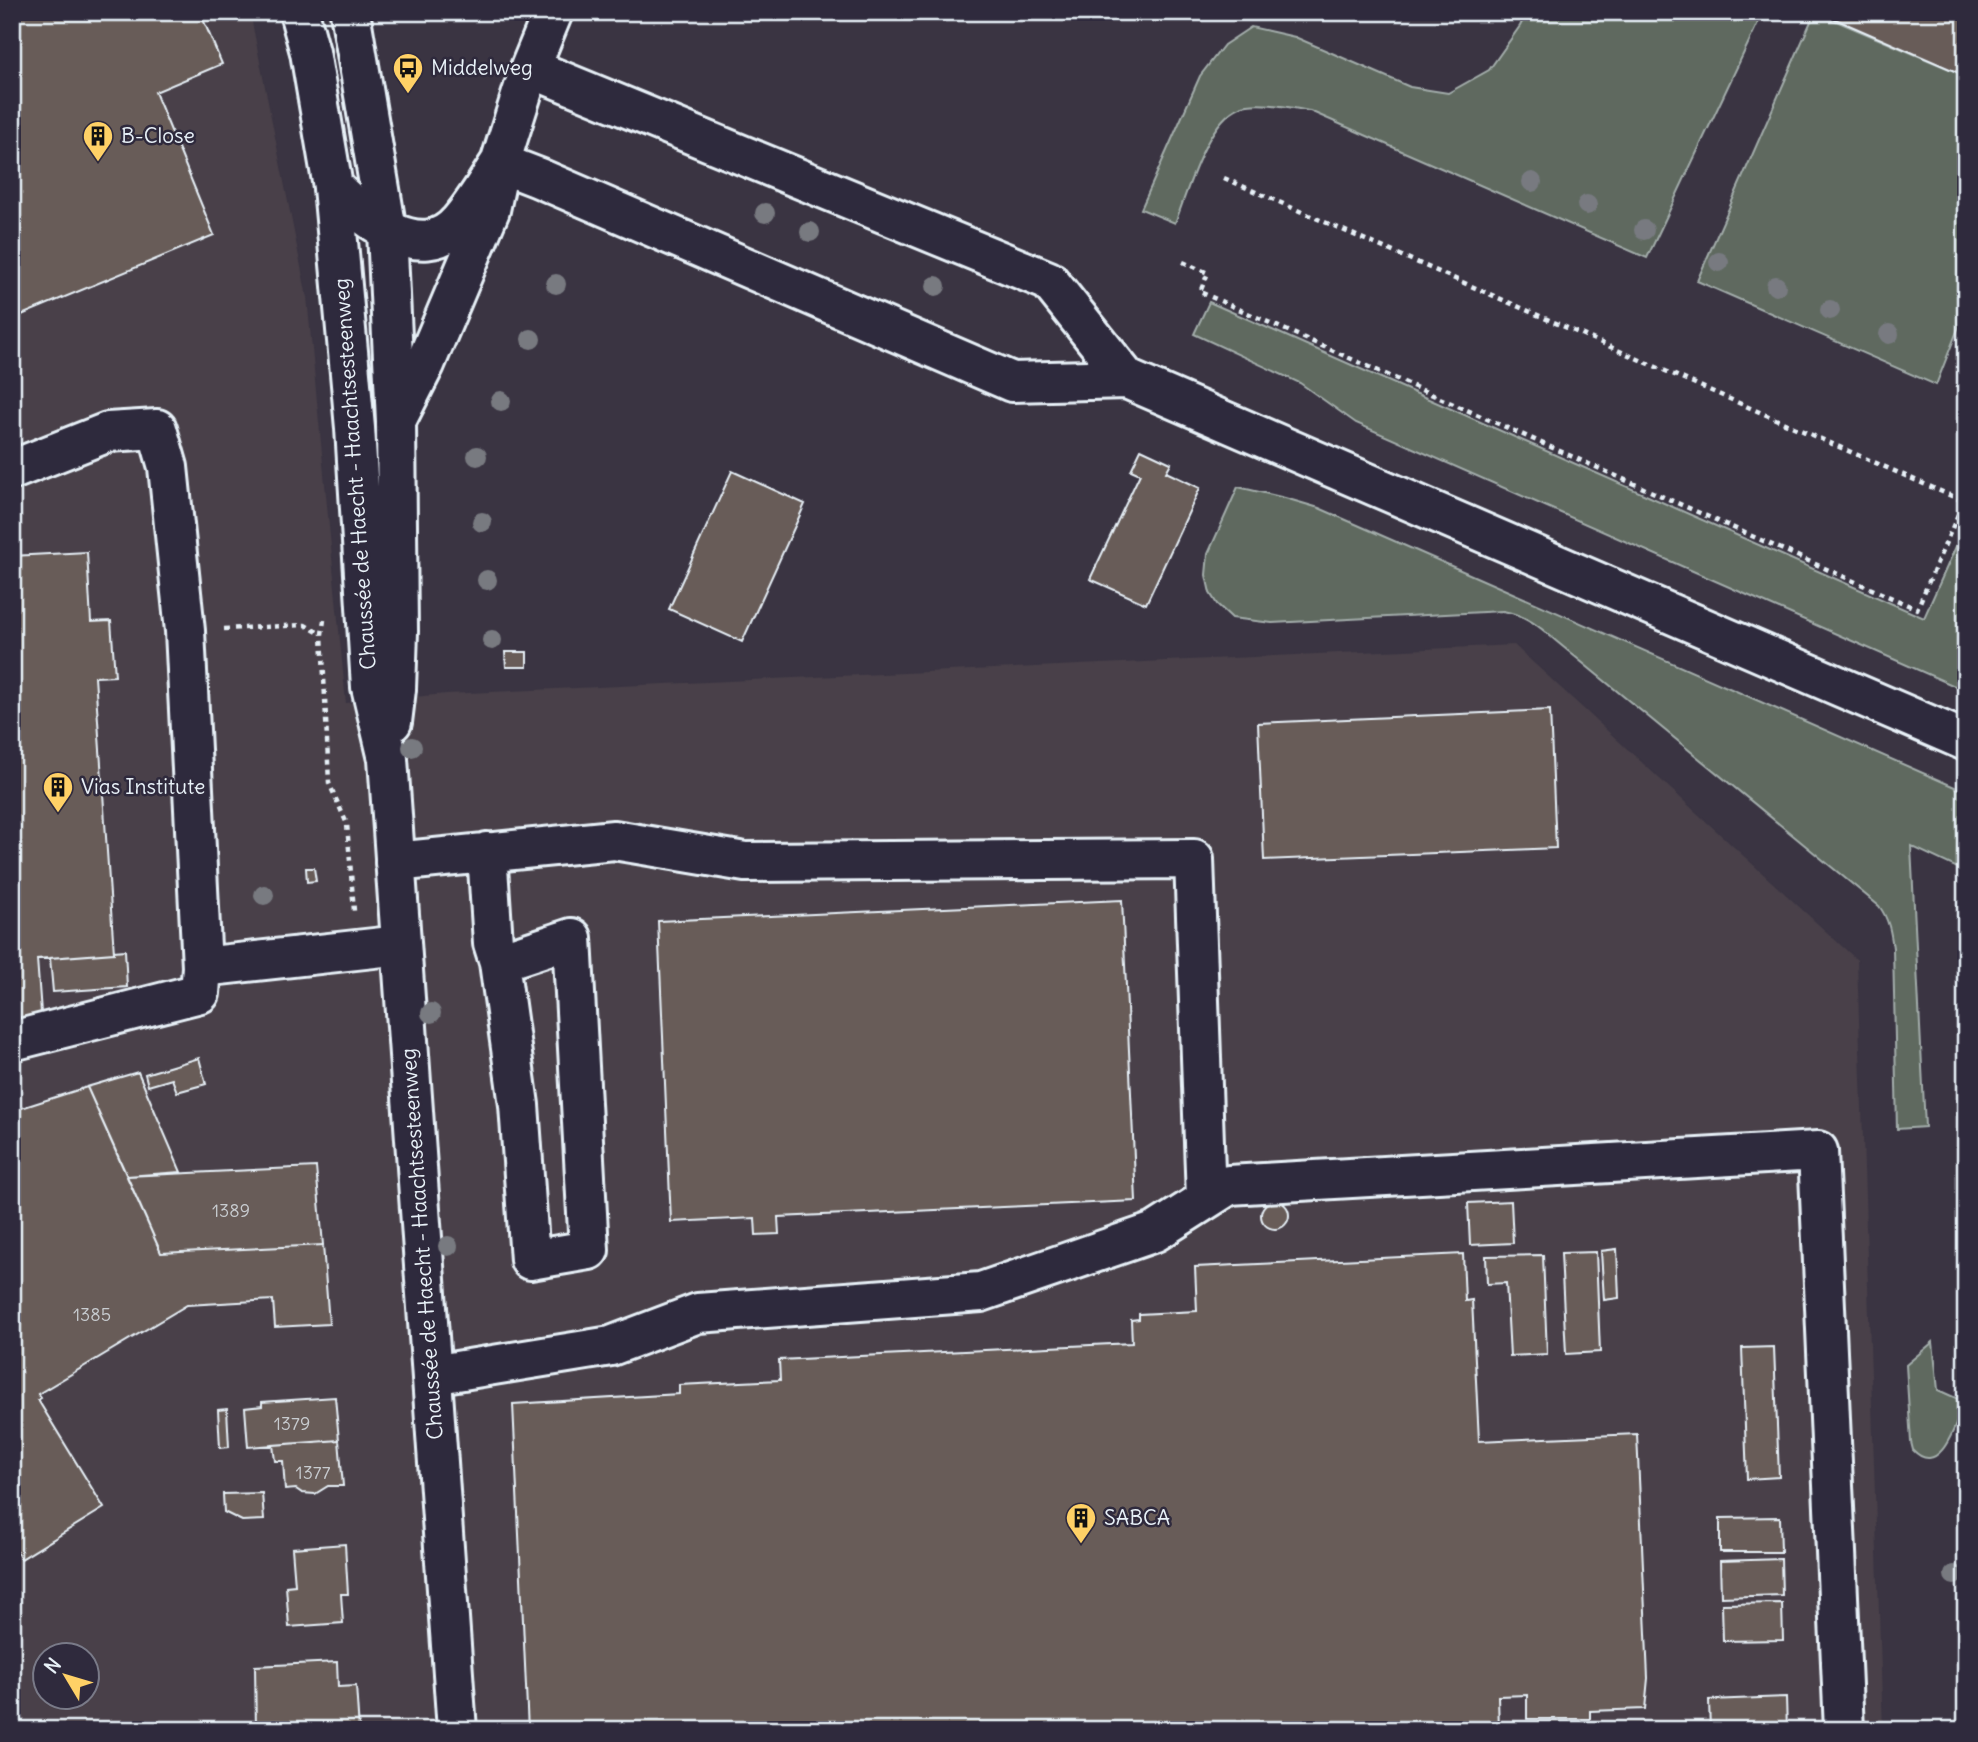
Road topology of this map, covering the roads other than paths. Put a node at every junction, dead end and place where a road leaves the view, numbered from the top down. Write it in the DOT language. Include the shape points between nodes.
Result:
graph roads {
  1 [pos="299,12"];
  2 [pos="350,12"];
  3 [pos="552,12"];
  4 [pos="530,68"];
  5 [pos="500,163"];
  6 [pos="333,187"];
  7 [pos="387,231"];
  8 [pos="1127,379"];
  9 [pos="396,421"];
  10 [pos="12,470"];
  11 [pos="1966,741"];
  12 [pos="388,759"];
  13 [pos="487,852"];
  14 [pos="395,862"];
  15 [pos="401,945"];
  16 [pos="499,962"];
  17 [pos="202,967"];
  18 [pos="12,1041"];
  19 [pos="1206,1199"];
  20 [pos="432,1375"];
  21 [pos="457,1730"];
  22 [pos="1844,1730"];
  1 -- 6 [label="main road, Chaussée de Haecht - Haachtsesteenweg"];
  2 -- 7 [label="main road, Chaussée de Haecht - Haachtsesteenweg"];
  3 -- 4 [label="main road"];
  4 -- 5 [label="main road"];
  4 -- 8 [label="main road" via="1049,281"];
  5 -- 7 [label="main road" via="458,224 439,236 422,240"];
  5 -- 8 [label="main road" via="1012,382"];
  5 -- 9 [label="main road" via="490,210"];
  6 -- 7 [label="main road"];
  6 -- 12 [label="main road, Chaussée de Haecht - Haachtsesteenweg" via="355,428 371,687"];
  7 -- 9 [label="main road, Chaussée de Haecht - Haachtsesteenweg"];
  8 -- 11 [label="main road"];
  9 -- 12 [label="main road, Chaussée de Haecht - Haachtsesteenweg" via="398,631"];
  10 -- 17 [label="main road" via="108,432 157,429 168,467 185,631"];
  12 -- 14 [label="main road, Chaussée de Haecht - Haachtsesteenweg"];
  13 -- 14 [label="main road"];
  13 -- 16 [label="main road" via="493,943"];
  13 -- 19 [label="main road" via="614,840 745,862 1194,859"];
  14 -- 15 [label="main road, Chaussée de Haecht - Haachtsesteenweg"];
  15 -- 17 [label="main road"];
  15 -- 20 [label="main road, Chaussée de Haecht - Haachtsesteenweg"];
  16 -- 16 [label="main road" via="519,1105 530,1259 589,1250 572,937"];
  17 -- 18 [label="main road" via="200,993"];
  19 -- 20 [label="main road" via="1155,1232 981,1292 698,1313 611,1346"];
  19 -- 22 [label="main road" via="1229,1185 1818,1151"];
  20 -- 21 [label="main road, Chaussée de Haecht - Haachtsesteenweg"];
}
